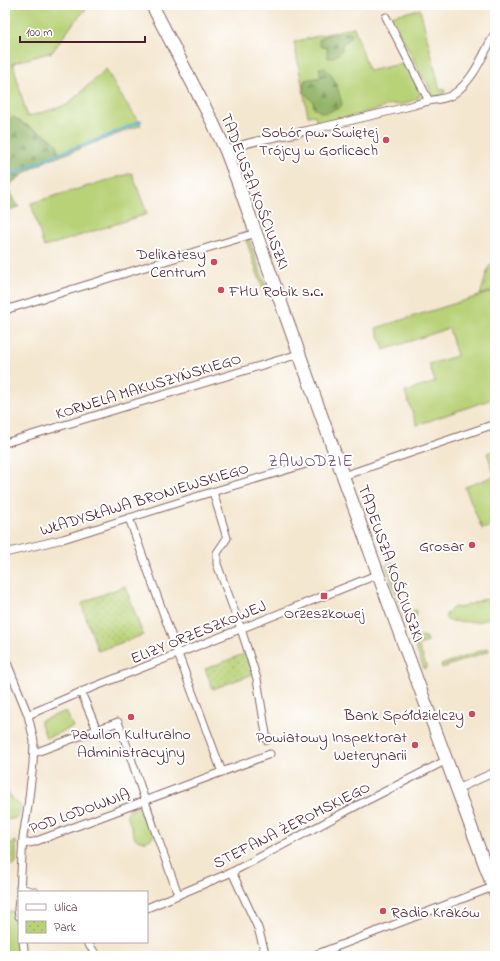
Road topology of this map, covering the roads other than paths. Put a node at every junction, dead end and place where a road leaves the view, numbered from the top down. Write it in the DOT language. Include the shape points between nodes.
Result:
graph roads {
  1 [pos="152,5"];
  2 [pos="386,17"];
  3 [pos="495,33"];
  4 [pos="429,101"];
  5 [pos="226,151"];
  6 [pos="256,233"];
  7 [pos="5,310"];
  8 [pos="300,354"];
  9 [pos="495,424"];
  10 [pos="5,443"];
  11 [pos="336,455"];
  12 [pos="343,476"];
  13 [pos="213,492"];
  14 [pos="129,518"];
  15 [pos="5,553"];
  16 [pos="379,574"];
  17 [pos="241,629"];
  18 [pos="178,654"];
  19 [pos="5,658"];
  20 [pos="81,692"];
  21 [pos="28,715"];
  22 [pos="97,730"];
  23 [pos="267,740"];
  24 [pos="34,753"];
  25 [pos="270,754"];
  26 [pos="447,760"];
  27 [pos="222,772"];
  28 [pos="495,772"];
  29 [pos="457,789"];
  30 [pos="145,801"];
  31 [pos="23,844"];
  32 [pos="232,872"];
  33 [pos="494,889"];
  34 [pos="20,890"];
  35 [pos="178,894"];
  36 [pos="148,908"];
  37 [pos="23,943"];
  38 [pos="88,943"];
  39 [pos="25,956"];
  40 [pos="97,956"];
  41 [pos="266,956"];
  42 [pos="312,956"];
  1 -- 5 [label="main road, TADEUSZA KOŚCIUSZKI"];
  2 -- 4 [label="street"];
  3 -- 4 [label="street" via="476,69 463,85 446,98"];
  4 -- 5 [label="street" via="268,138"];
  5 -- 6 [label="main road, TADEUSZA KOŚCIUSZKI"];
  6 -- 7 [label="street"];
  6 -- 8 [label="main road, TADEUSZA KOŚCIUSZKI"];
  8 -- 10 [label="street, KORNELA MAKUSZYŃSKIEGO"];
  8 -- 11 [label="main road, TADEUSZA KOŚCIUSZKI"];
  9 -- 12 [label="street"];
  11 -- 12 [label="main road, TADEUSZA KOŚCIUSZKI"];
  11 -- 13 [label="street, WŁADYSŁAWA BRONIEWSKIEGO"];
  12 -- 16 [label="main road, TADEUSZA KOŚCIUSZKI"];
  13 -- 14 [label="street, WŁADYSŁAWA BRONIEWSKIEGO"];
  13 -- 17 [label="street" via="227,538 217,553 217,564"];
  14 -- 15 [label="street, WŁADYSŁAWA BRONIEWSKIEGO" via="63,540"];
  14 -- 18 [label="street"];
  16 -- 17 [label="street, ELIZY ORZESZKOWEJ"];
  16 -- 26 [label="main road, TADEUSZA KOŚCIUSZKI"];
  17 -- 18 [label="street, ELIZY ORZESZKOWEJ"];
  17 -- 23 [label="street" via="257,679"];
  18 -- 20 [label="street, ELIZY ORZESZKOWEJ"];
  18 -- 27 [label="street"];
  19 -- 21 [label="street, POD LODOWNIĄ"];
  20 -- 21 [label="street, ELIZY ORZESZKOWEJ"];
  20 -- 22 [label="street"];
  21 -- 24 [label="street, POD LODOWNIĄ"];
  22 -- 24 [label="street, POD LODOWNIĄ"];
  22 -- 30 [label="street, POD LODOWNIĄ" via="118,722"];
  24 -- 31 [label="street, POD LODOWNIĄ"];
  25 -- 27 [label="street, POD LODOWNIĄ"];
  26 -- 29 [label="main road, TADEUSZA KOŚCIUSZKI"];
  26 -- 32 [label="street, STEFANA ŻEROMSKIEGO"];
  27 -- 30 [label="street, POD LODOWNIĄ"];
  28 -- 29 [label="street"];
  29 -- 33 [label="main road, TADEUSZA KOŚCIUSZKI"];
  30 -- 31 [label="street, POD LODOWNIĄ"];
  30 -- 35 [label="street"];
  31 -- 34 [label="street, POD LODOWNIĄ"];
  32 -- 35 [label="street, STEFANA ŻEROMSKIEGO"];
  32 -- 41 [label="street" via="258,928"];
  33 -- 42 [label="street"];
  35 -- 36 [label="street, STEFANA ŻEROMSKIEGO"];
  37 -- 39 [label="street"];
  38 -- 40 [label="street"];
}
